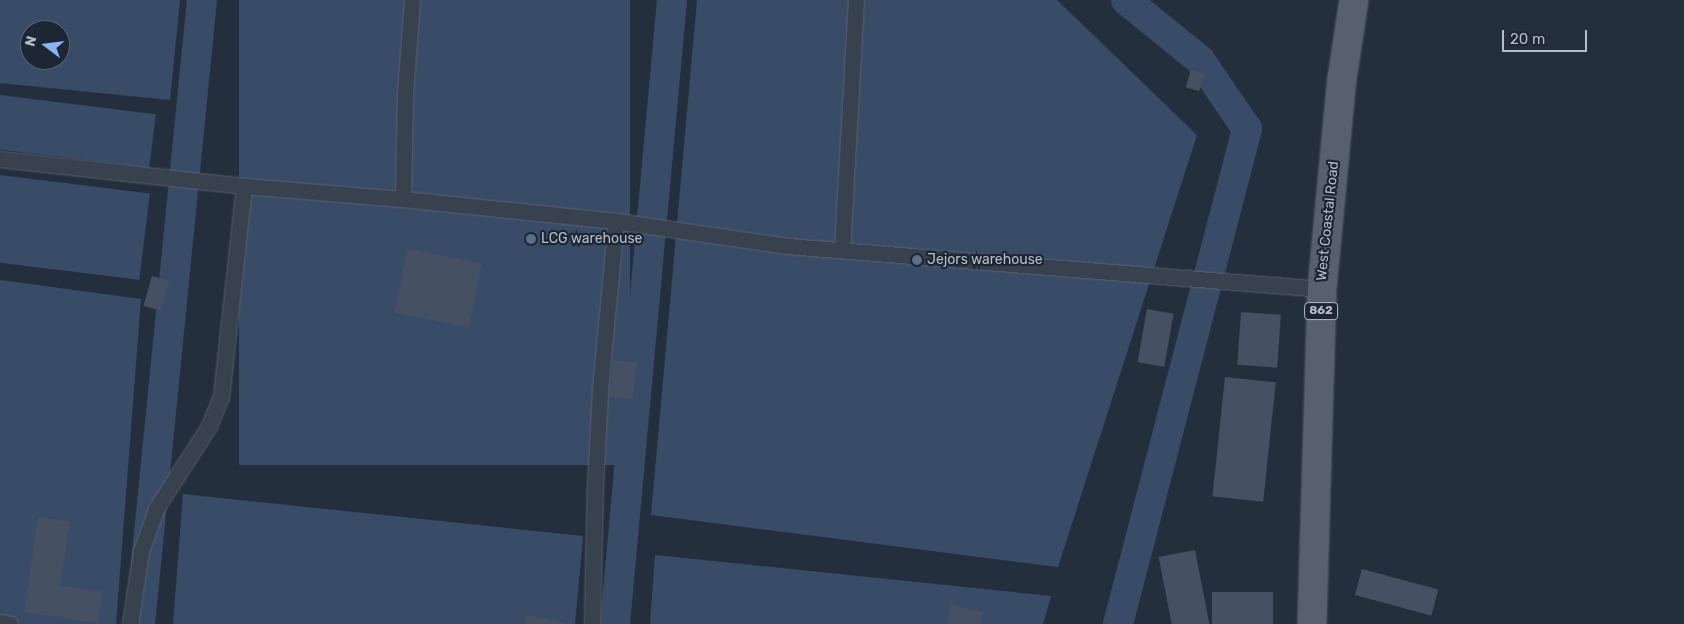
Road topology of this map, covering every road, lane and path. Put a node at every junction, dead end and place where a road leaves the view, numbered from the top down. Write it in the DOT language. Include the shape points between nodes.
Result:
graph roads {
  1 [pos="412,0"];
  2 [pos="856,0"];
  3 [pos="1354,0"];
  4 [pos="0,159"];
  5 [pos="244,186"];
  6 [pos="404,199"];
  7 [pos="616,221"];
  8 [pos="842,249"];
  9 [pos="1322,288"];
  10 [pos="0,622"];
  11 [pos="10,624"];
  12 [pos="130,624"];
  13 [pos="592,624"];
  14 [pos="1312,624"];
  1 -- 6 [label="lane"];
  2 -- 8 [label="lane"];
  3 -- 9 [label="main road, West Coastal Road / 862" via="1342,79"];
  4 -- 5 [label="lane"];
  5 -- 6 [label="lane"];
  5 -- 12 [label="lane" via="221,397 209,426 157,507 141,551"];
  6 -- 7 [label="lane"];
  7 -- 8 [label="lane" via="788,246"];
  7 -- 13 [label="lane" via="594,486"];
  8 -- 9 [label="lane"];
  9 -- 14 [label="main road, West Coastal Road / 862"];
  10 -- 11 [label="lane"];
}
